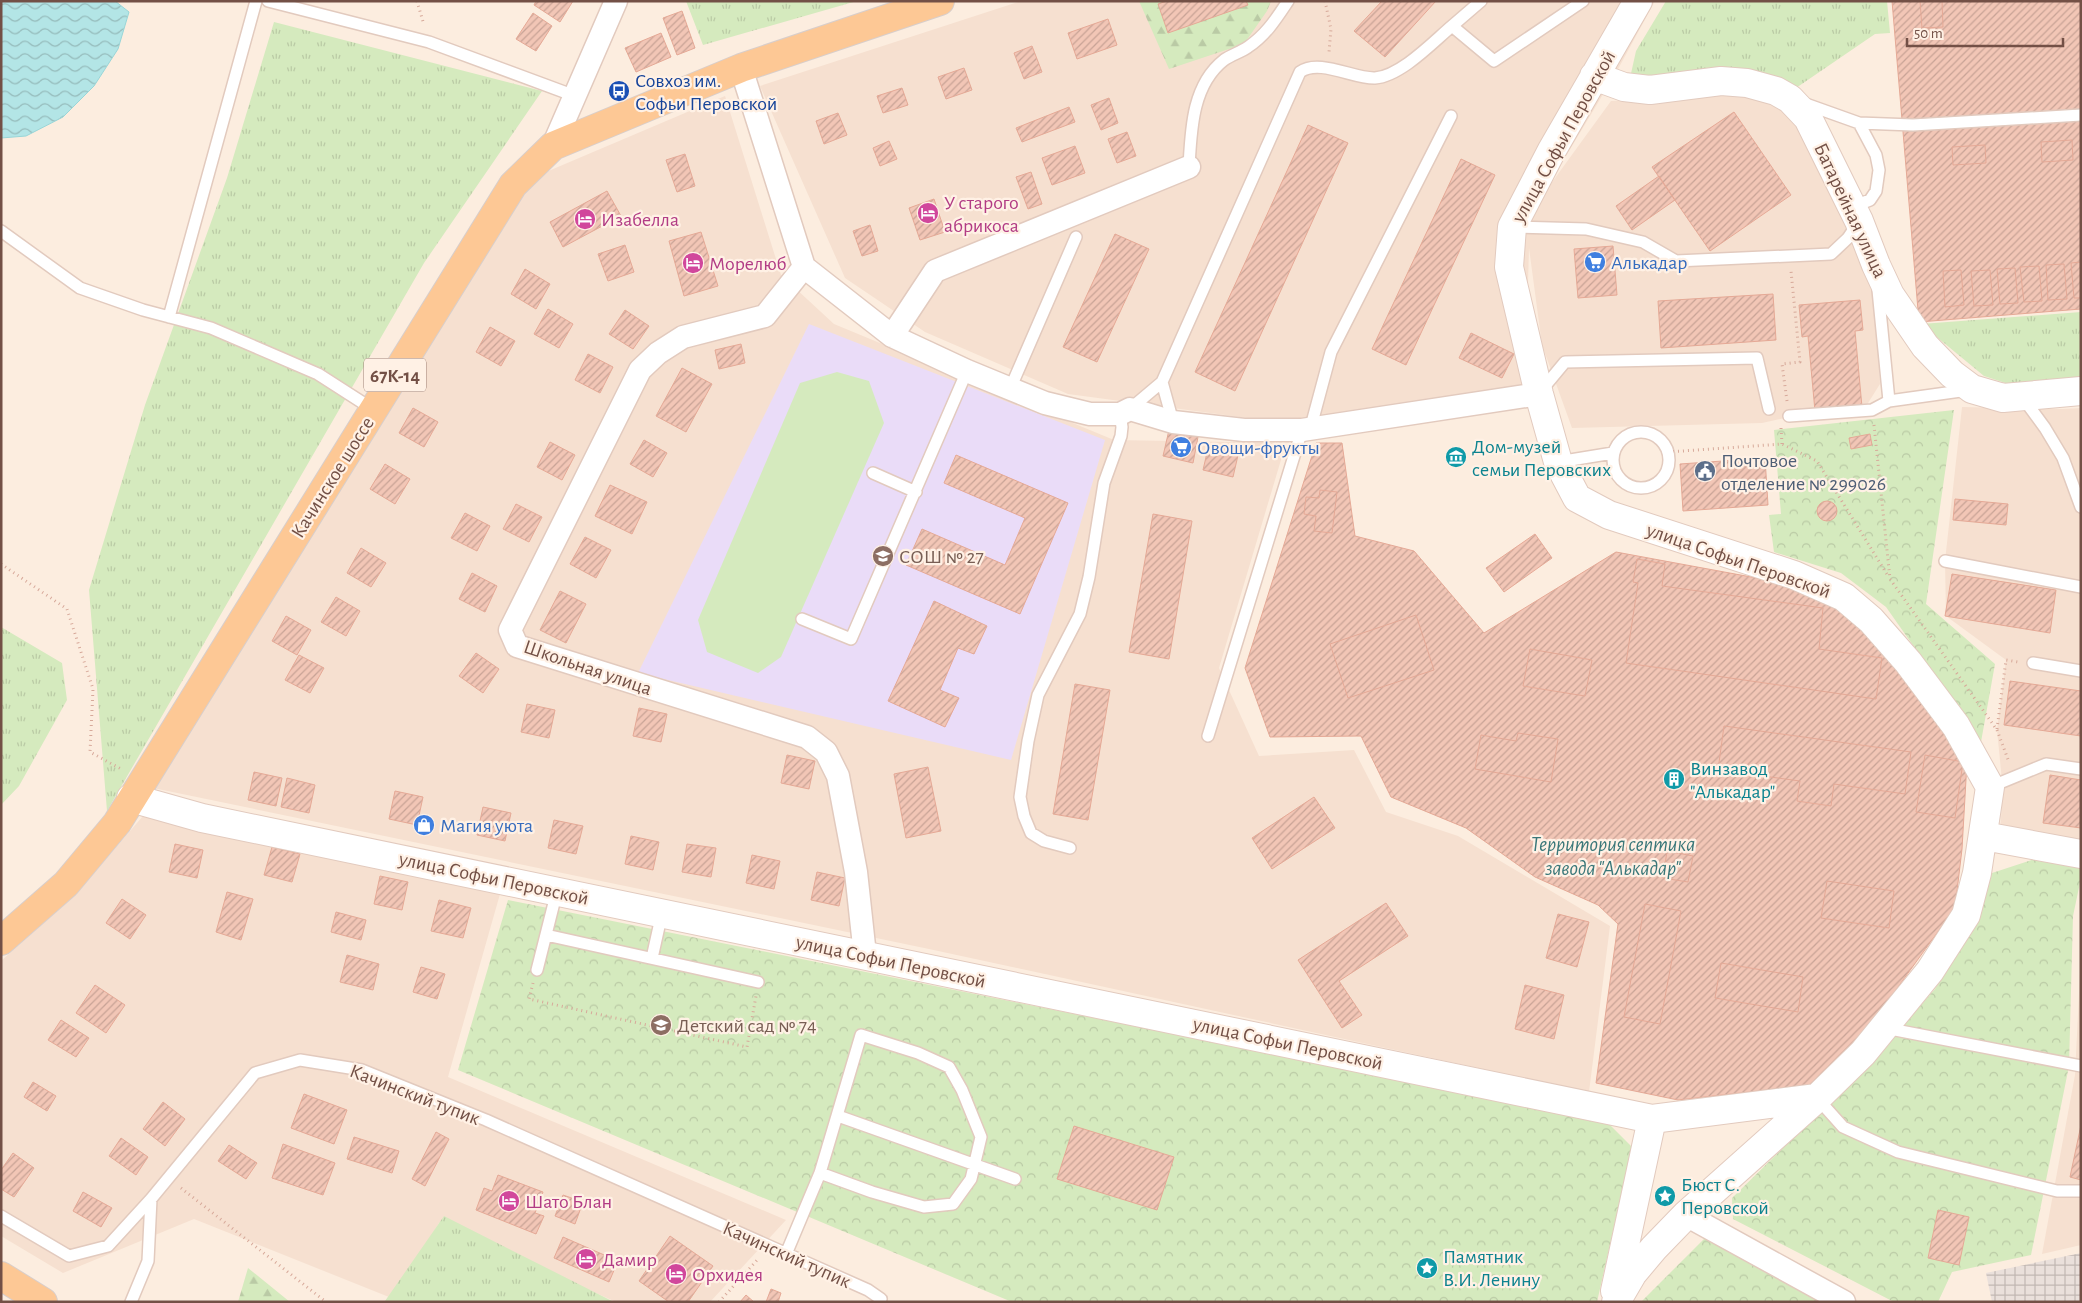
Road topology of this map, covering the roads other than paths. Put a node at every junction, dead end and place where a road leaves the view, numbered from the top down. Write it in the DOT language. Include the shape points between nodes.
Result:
graph roads {
  1 [pos="256,1"];
  2 [pos="268,1"];
  3 [pos="940,1"];
  4 [pos="1288,1"];
  5 [pos="1481,1"];
  6 [pos="1583,1"];
  7 [pos="1638,1"];
  8 [pos="614,2"];
  9 [pos="1452,26"];
  10 [pos="741,68"];
  11 [pos="1594,76"];
  12 [pos="576,96"];
  13 [pos="1790,98"];
  14 [pos="2081,115"];
  15 [pos="1451,116"];
  16 [pos="1859,123"];
  17 [pos="553,146"];
  18 [pos="1189,166"];
  19 [pos="1855,214"];
  20 [pos="1512,227"];
  21 [pos="1,231"];
  22 [pos="1076,237"];
  23 [pos="1876,266"];
  24 [pos="804,267"];
  25 [pos="169,317"];
  26 [pos="892,336"];
  27 [pos="967,371"];
  28 [pos="1162,382"];
  29 [pos="1955,386"];
  30 [pos="1010,389"];
  31 [pos="2081,391"];
  32 [pos="1539,394"];
  33 [pos="2022,397"];
  34 [pos="1889,401"];
  35 [pos="1769,409"];
  36 [pos="374,410"];
  37 [pos="1125,412"];
  38 [pos="1785,416"];
  39 [pos="1173,422"];
  40 [pos="1306,430"];
  41 [pos="1613,452"];
  42 [pos="1558,462"];
  43 [pos="873,472"];
  44 [pos="916,492"];
  45 [pos="2081,507"];
  46 [pos="1945,561"];
  47 [pos="2081,587"];
  48 [pos="802,618"];
  49 [pos="2033,663"];
  50 [pos="2081,671"];
  51 [pos="1208,736"];
  52 [pos="2081,769"];
  53 [pos="1990,787"];
  54 [pos="138,789"];
  55 [pos="1984,836"];
  56 [pos="1070,848"];
  57 [pos="2081,854"];
  58 [pos="557,891"];
  59 [pos="662,913"];
  60 [pos="546,934"];
  61 [pos="1,940"];
  62 [pos="865,955"];
  63 [pos="652,958"];
  64 [pos="537,970"];
  65 [pos="758,982"];
  66 [pos="1885,1028"];
  67 [pos="2081,1066"];
  68 [pos="1817,1098"];
  69 [pos="838,1116"];
  70 [pos="1652,1119"];
  71 [pos="820,1174"];
  72 [pos="1015,1179"];
  73 [pos="2081,1191"];
  74 [pos="151,1199"];
  75 [pos="1686,1215"];
  76 [pos="1,1216"];
  77 [pos="786,1254"];
  78 [pos="1,1276"];
  79 [pos="138,1285"];
  80 [pos="883,1301"];
  81 [pos="43,1302"];
  82 [pos="121,1302"];
  83 [pos="131,1302"];
  84 [pos="1614,1302"];
  85 [pos="1844,1302"];
  1 -- 25 [label="lane"];
  2 -- 12 [label="lane" via="430,42"];
  3 -- 10 [label="main road, Качинское шоссе / 67К-14"];
  4 -- 18 [label="lane" via="1266,33 1224,60 1207,79 1193,111"];
  5 -- 9 [label="lane"];
  6 -- 9 [label="lane" via="1494,61"];
  7 -- 11 [label="street, улица Софьи Перовской"];
  8 -- 12 [label="street"];
  9 -- 28 [label="lane" via="1389,74 1375,78 1328,69 1305,68 1300,72"];
  10 -- 17 [label="main road, Качинское шоссе / 67К-14"];
  10 -- 24 [label="street"];
  11 -- 13 [label="street, Батарейная улица" via="1624,87 1650,90 1721,82 1747,83"];
  11 -- 20 [label="street, улица Софьи Перовской"];
  12 -- 17 [label="street"];
  13 -- 16 [label="lane"];
  13 -- 19 [label="street, Батарейная улица" via="1808,118"];
  14 -- 16 [label="lane" via="1913,126"];
  15 -- 40 [label="lane" via="1331,352"];
  16 -- 19 [label="lane" via="1876,155 1879,170 1876,191"];
  17 -- 36 [label="main road, Качинское шоссе / 67К-14" via="513,185"];
  18 -- 26 [label="street" via="935,271"];
  19 -- 20 [label="lane" via="1848,238 1831,254 1676,261 1642,242 1586,229"];
  19 -- 23 [label="street, Батарейная улица"];
  20 -- 32 [label="street, улица Софьи Перовской" via="1509,267"];
  21 -- 25 [label="lane" via="80,288"];
  22 -- 30 [label="lane"];
  23 -- 29 [label="street, Батарейная улица" via="1890,295"];
  23 -- 34 [label="lane"];
  24 -- 26 [label="street"];
  24 -- 62 [label="street, Школьная улица" via="765,316 683,337 658,352 640,370 510,630 517,646 806,737 826,752 838,776 856,872"];
  25 -- 36 [label="lane" via="211,328 318,374"];
  26 -- 27 [label="street"];
  27 -- 30 [label="street"];
  27 -- 44 [label="lane"];
  28 -- 37 [label="lane"];
  28 -- 39 [label="lane"];
  29 -- 33 [label="street, Батарейная улица" via="2003,398"];
  29 -- 34 [label="lane"];
  30 -- 37 [label="street" via="1045,403 1090,414"];
  31 -- 33 [label="street, Батарейная улица"];
  32 -- 35 [label="lane" via="1565,362 1758,358"];
  32 -- 40 [label="street"];
  32 -- 42 [label="street, улица Софьи Перовской"];
  33 -- 45 [label="lane" via="2063,458"];
  34 -- 38 [label="lane" via="1872,410"];
  36 -- 54 [label="main road, Качинское шоссе / 67К-14"];
  37 -- 39 [label="street"];
  37 -- 56 [label="lane" via="1121,436 1104,483 1080,614 1038,695 1020,797 1031,833 1044,841"];
  39 -- 40 [label="street" via="1244,430"];
  40 -- 51 [label="lane"];
  41 -- 41 [label="lane" via="1623,437 1640,432 1657,437 1668,452 1667,471 1655,484 1636,488 1627,485 1614,471"];
  41 -- 42 [label="lane"];
  42 -- 53 [label="street, улица Софьи Перовской" via="1577,498 1609,515 1794,575 1844,597 1871,620 1908,662 1956,726"];
  43 -- 44 [label="lane"];
  44 -- 48 [label="lane" via="851,639"];
  46 -- 47 [label="lane"];
  49 -- 50 [label="lane"];
  52 -- 53 [label="lane" via="2046,764"];
  53 -- 55 [label="street"];
  54 -- 58 [label="street, улица Софьи Перовской" via="202,818"];
  54 -- 61 [label="main road, Качинское шоссе / 67К-14" via="117,824 66,884"];
  55 -- 57 [label="street"];
  55 -- 66 [label="street" via="1966,915 1930,971"];
  58 -- 59 [label="street, улица Софьи Перовской"];
  58 -- 60 [label="lane"];
  59 -- 62 [label="street, улица Софьи Перовской"];
  59 -- 63 [label="lane"];
  60 -- 63 [label="lane"];
  60 -- 64 [label="lane"];
  62 -- 70 [label="street, улица Софьи Перовской"];
  63 -- 65 [label="lane"];
  66 -- 67 [label="lane"];
  66 -- 68 [label="street"];
  68 -- 70 [label="street, улица Софьи Перовской"];
  68 -- 73 [label="lane" via="1843,1127 1898,1152 2057,1191"];
  68 -- 75 [label="street"];
  69 -- 71 [label="lane"];
  69 -- 71 [label="lane" via="861,1035 949,1067 981,1137 971,1179 953,1204 924,1207"];
  69 -- 72 [label="lane"];
  70 -- 84 [label="street"];
  71 -- 77 [label="lane"];
  74 -- 76 [label="lane, Качинский тупик" via="108,1246 69,1256"];
  74 -- 77 [label="lane, Качинский тупик" via="255,1073 300,1060 362,1070 486,1120"];
  74 -- 79 [label="lane" via="148,1261"];
  75 -- 84 [label="street" via="1633,1272"];
  75 -- 85 [label="street"];
  77 -- 80 [label="lane, Качинский тупик" via="868,1290"];
  78 -- 81 [label="main road"];
  79 -- 82 [label="lane"];
  79 -- 83 [label="lane"];
}
